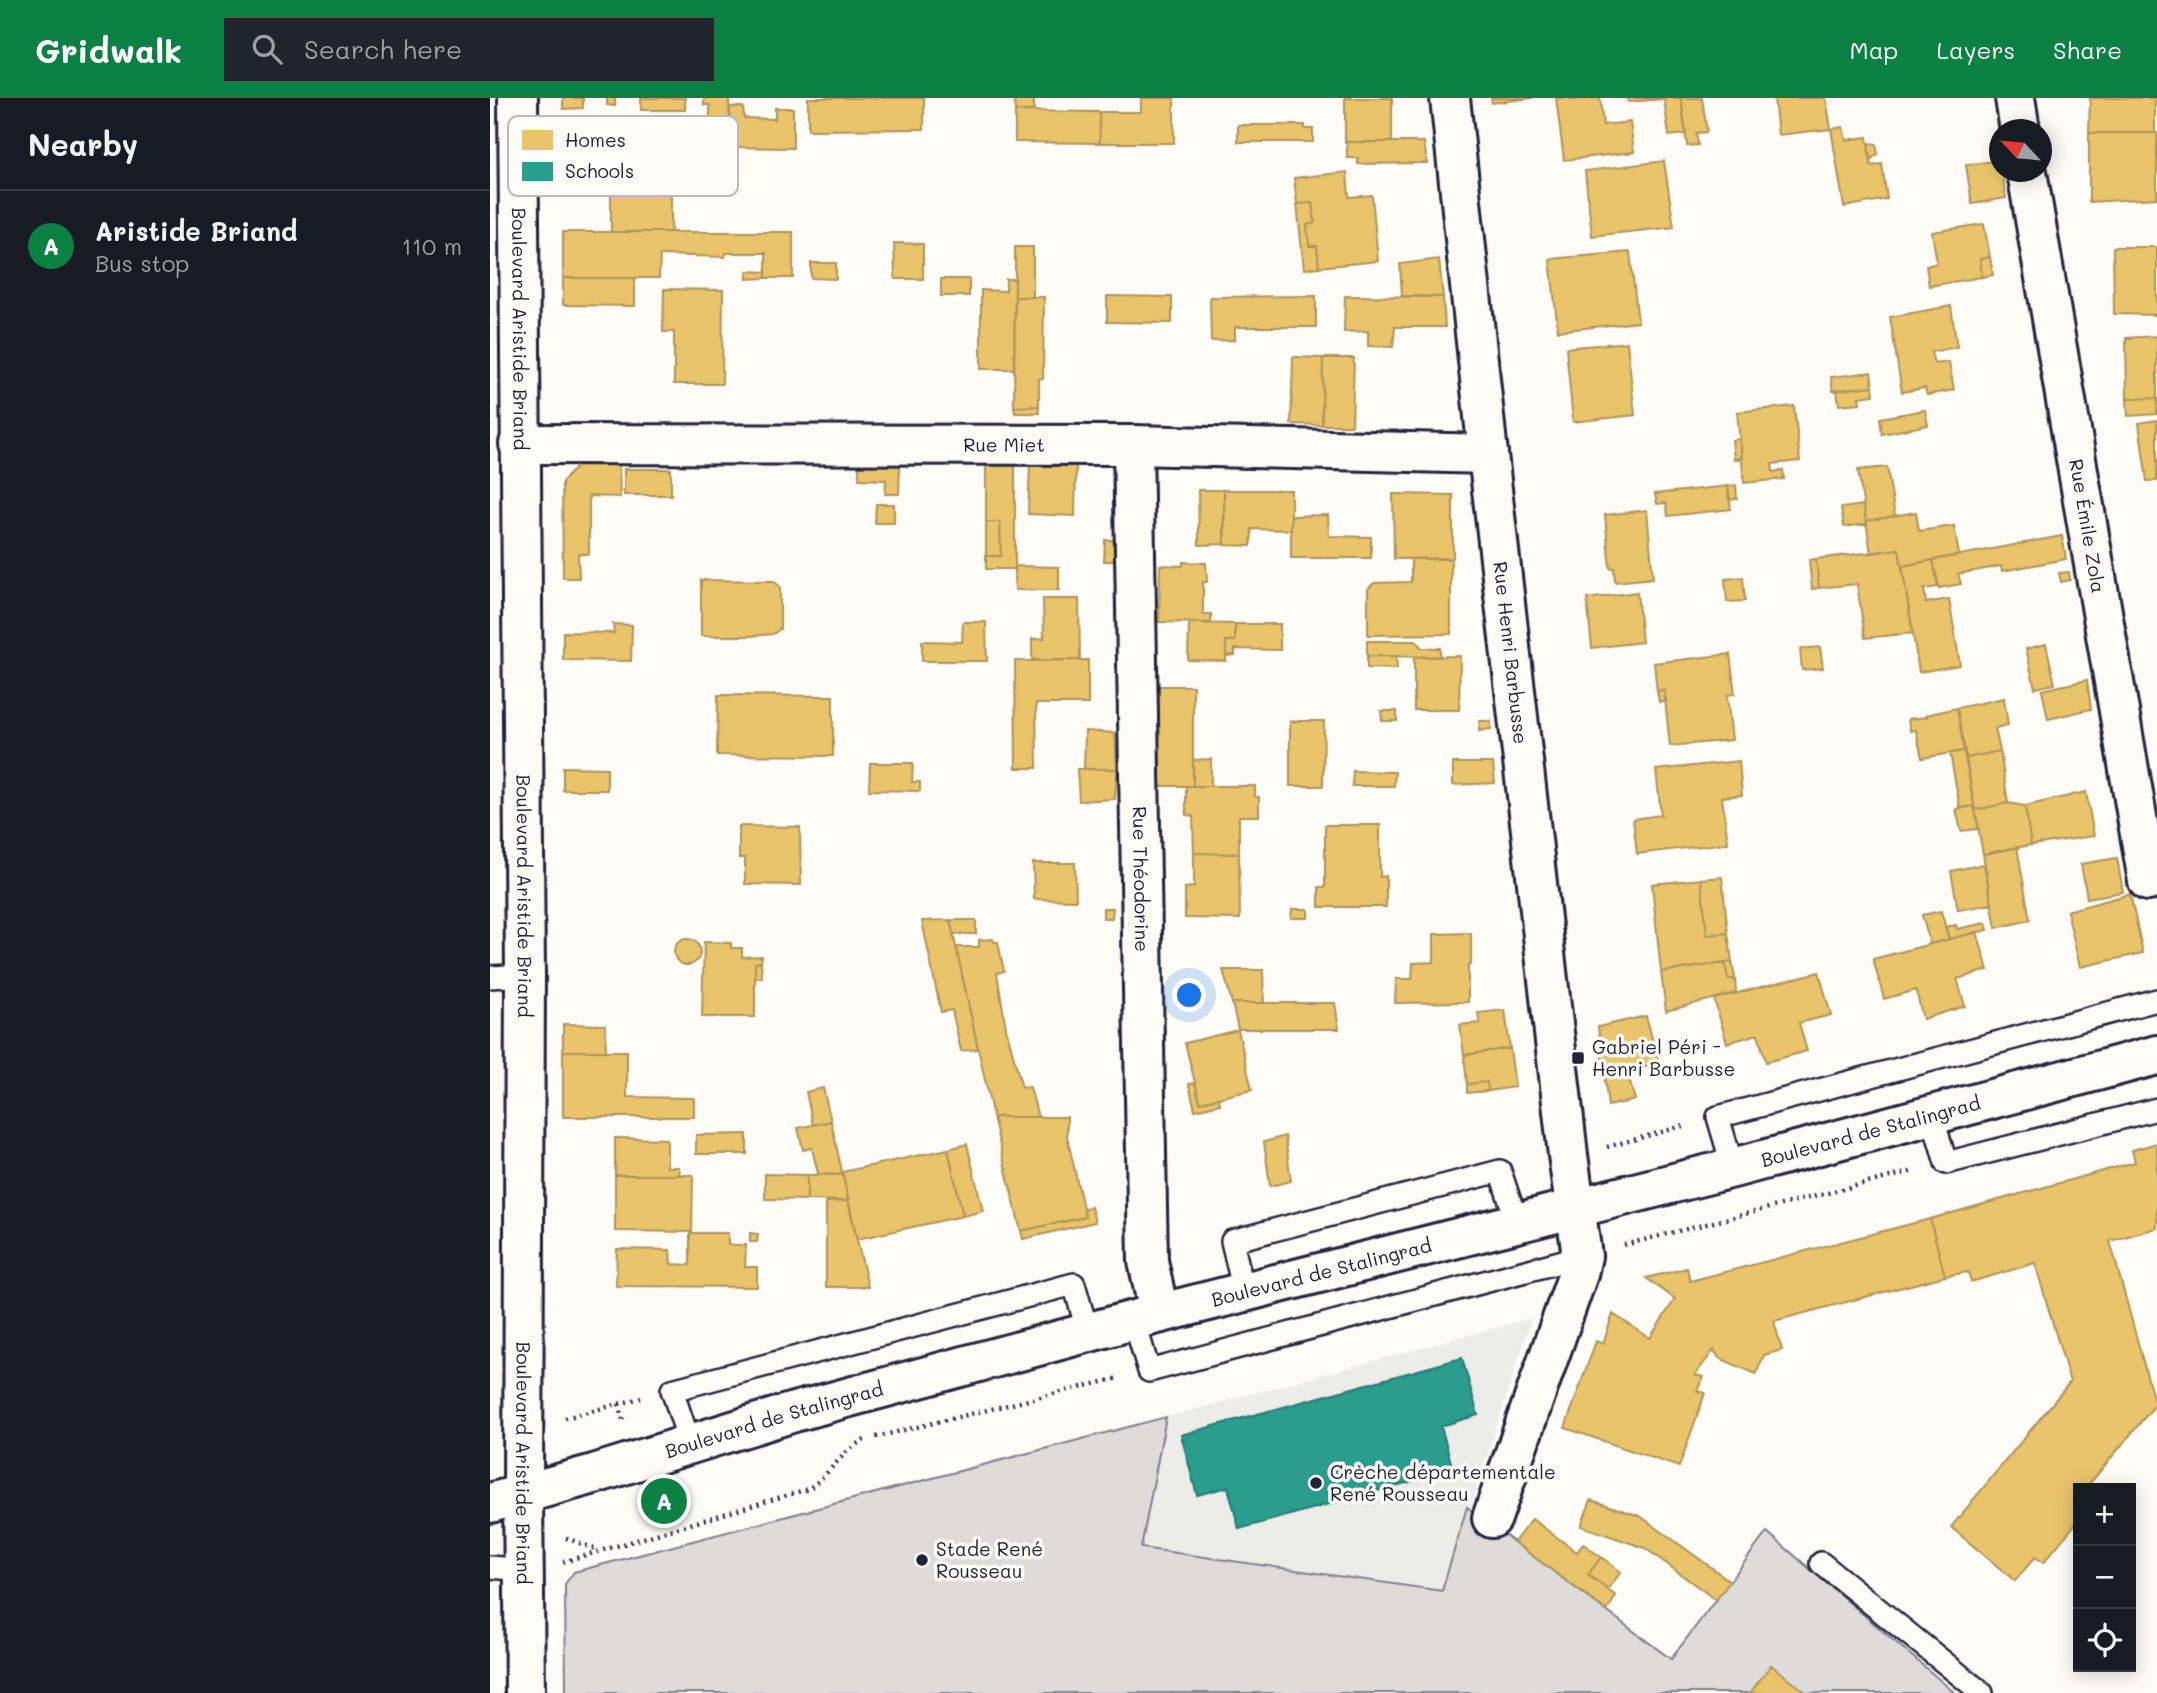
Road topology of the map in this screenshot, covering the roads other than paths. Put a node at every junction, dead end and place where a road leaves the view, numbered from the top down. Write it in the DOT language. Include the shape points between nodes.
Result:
graph roads {
  1 [pos="518,98"];
  2 [pos="1450,98"];
  3 [pos="2015,98"];
  4 [pos="518,116"];
  5 [pos="2018,119"];
  6 [pos="2029,182"];
  7 [pos="518,196"];
  8 [pos="519,444"];
  9 [pos="1133,445"];
  10 [pos="1488,454"];
  11 [pos="2148,881"];
  12 [pos="507,976"];
  13 [pos="2157,1000"];
  14 [pos="2157,1055"];
  15 [pos="2157,1109"];
  16 [pos="1932,1115"];
  17 [pos="1733,1168"];
  18 [pos="1575,1208"];
  19 [pos="1517,1223"];
  20 [pos="1582,1256"];
  21 [pos="1244,1292"];
  22 [pos="1147,1316"];
  23 [pos="1087,1333"];
  24 [pos="690,1444"];
  25 [pos="506,1499"];
  26 [pos="1492,1518"];
  27 [pos="1821,1563"];
  28 [pos="507,1568"];
  29 [pos="525,1693"];
  30 [pos="1982,1693"];
  1 -- 4 [label="street, Boulevard Aristide Briand"];
  2 -- 10 [label="street, Rue Henri Barbusse"];
  3 -- 5 [label="street"];
  6 -- 11 [label="street, Rue Émile Zola"];
  7 -- 8 [label="street, Boulevard Aristide Briand"];
  8 -- 9 [label="street, Rue Miet"];
  8 -- 12 [label="street, Boulevard Aristide Briand"];
  9 -- 10 [label="street, Rue Miet"];
  9 -- 22 [label="street, Rue Théodorine"];
  10 -- 18 [label="street, Rue Henri Barbusse"];
  12 -- 25 [label="street, Boulevard Aristide Briand" via="523,1429"];
  13 -- 17 [label="lane" via="1718,1117"];
  14 -- 16 [label="street, Boulevard de Stalingrad"];
  15 -- 16 [label="lane" via="1946,1163"];
  16 -- 17 [label="street, Boulevard de Stalingrad"];
  17 -- 18 [label="street, Boulevard de Stalingrad"];
  18 -- 19 [label="street, Boulevard de Stalingrad"];
  18 -- 20 [label="street, Rue Henri Barbusse"];
  19 -- 21 [label="street, Boulevard de Stalingrad"];
  19 -- 21 [label="lane" via="1500,1171 1232,1241"];
  20 -- 22 [label="lane" via="1149,1371"];
  20 -- 26 [label="street"];
  21 -- 22 [label="street, Boulevard de Stalingrad"];
  22 -- 23 [label="street, Boulevard de Stalingrad"];
  23 -- 24 [label="street, Boulevard de Stalingrad"];
  23 -- 24 [label="lane" via="1074,1284 672,1390"];
  24 -- 25 [label="street, Boulevard de Stalingrad"];
  25 -- 28 [label="street, Boulevard Aristide Briand"];
  27 -- 30 [label="lane"];
  28 -- 29 [label="street, Boulevard Aristide Briand"];
}
